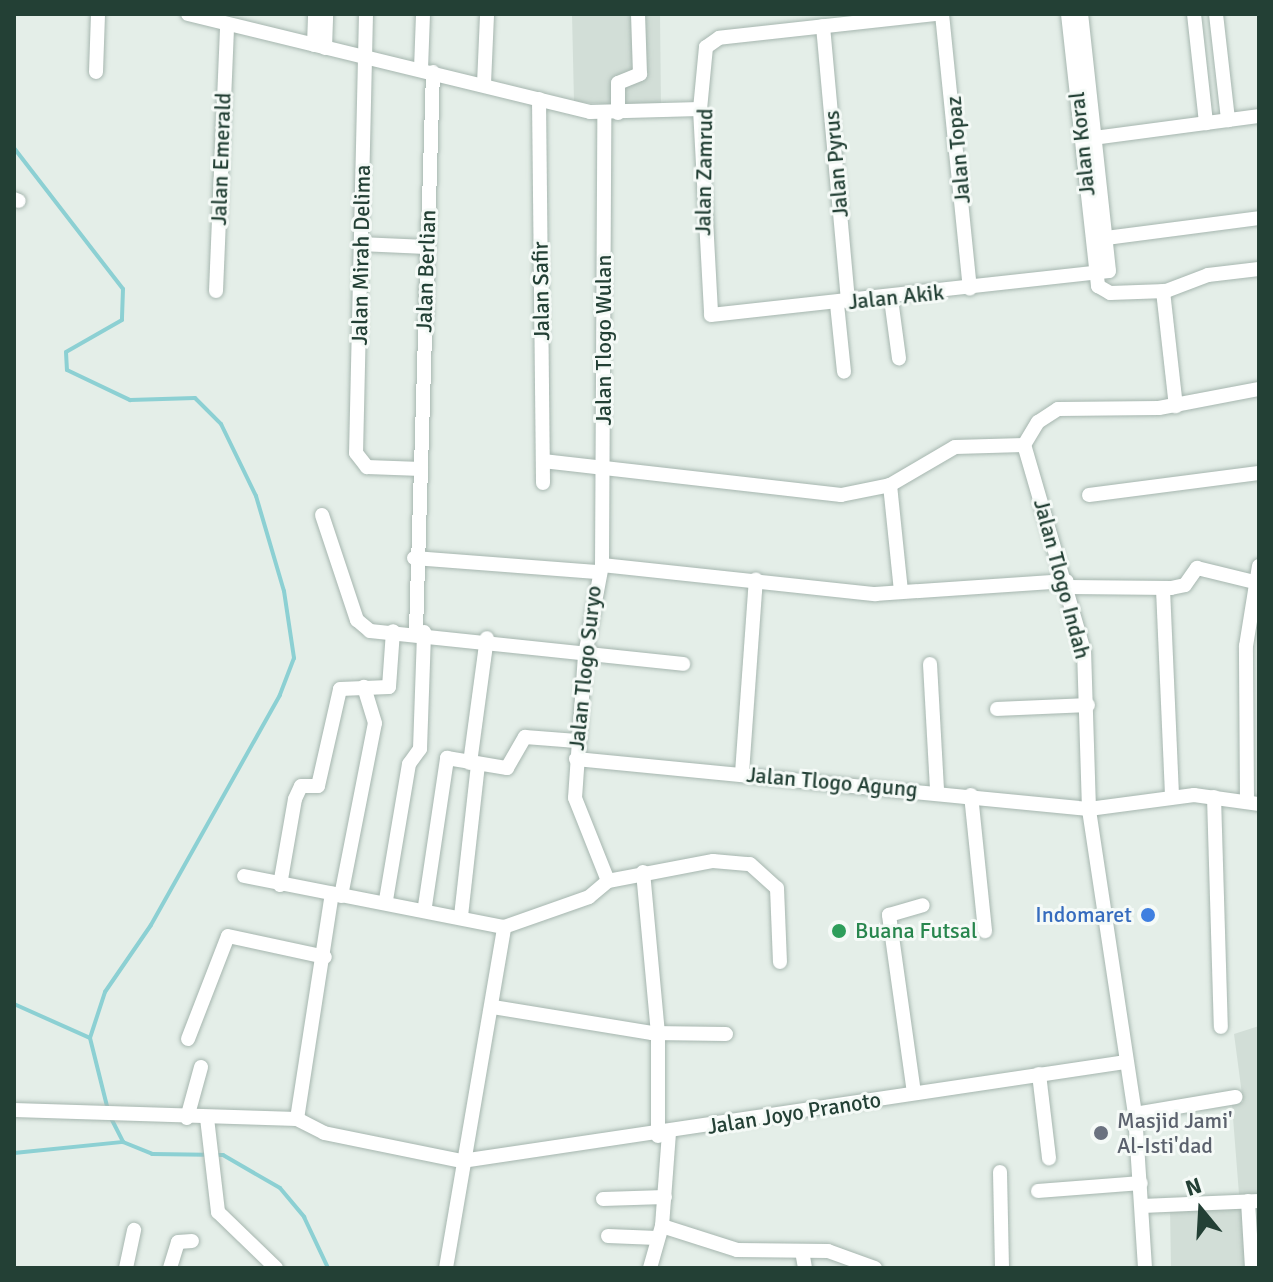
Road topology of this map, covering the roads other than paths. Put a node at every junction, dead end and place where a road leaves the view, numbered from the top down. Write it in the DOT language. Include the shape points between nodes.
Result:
graph roads {
  1 [pos="98,14"];
  2 [pos="188,14"];
  3 [pos="315,14"];
  4 [pos="326,14"];
  5 [pos="366,14"];
  6 [pos="423,14"];
  7 [pos="487,14"];
  8 [pos="638,14"];
  9 [pos="935,14"];
  10 [pos="1068,14"];
  11 [pos="1081,14"];
  12 [pos="1194,14"];
  13 [pos="1216,14"];
  14 [pos="227,26"];
  15 [pos="823,26"];
  16 [pos="710,42"];
  17 [pos="320,47"];
  18 [pos="364,56"];
  19 [pos="427,71"];
  20 [pos="96,72"];
  21 [pos="484,84"];
  22 [pos="539,99"];
  23 [pos="700,109"];
  24 [pos="611,114"];
  25 [pos="1259,116"];
  26 [pos="1228,120"];
  27 [pos="1206,123"];
  28 [pos="1094,138"];
  29 [pos="1259,218"];
  30 [pos="1106,238"];
  31 [pos="361,244"];
  32 [pos="425,247"];
  33 [pos="1259,269"];
  34 [pos="1096,274"];
  35 [pos="970,289"];
  36 [pos="216,291"];
  37 [pos="1163,291"];
  38 [pos="891,299"];
  39 [pos="705,303"];
  40 [pos="842,303"];
  41 [pos="899,358"];
  42 [pos="844,372"];
  43 [pos="1259,389"];
  44 [pos="1176,406"];
  45 [pos="1024,445"];
  46 [pos="543,461"];
  47 [pos="421,469"];
  48 [pos="604,469"];
  49 [pos="1259,473"];
  50 [pos="543,483"];
  51 [pos="890,485"];
  52 [pos="1089,495"];
  53 [pos="322,515"];
  54 [pos="414,558"];
  55 [pos="1259,566"];
  56 [pos="599,569"];
  57 [pos="756,580"];
  58 [pos="1254,582"];
  59 [pos="1068,584"];
  60 [pos="1163,589"];
  61 [pos="901,591"];
  62 [pos="393,631"];
  63 [pos="420,631"];
  64 [pos="487,638"];
  65 [pos="585,655"];
  66 [pos="683,664"];
  67 [pos="930,664"];
  68 [pos="364,687"];
  69 [pos="1088,705"];
  70 [pos="997,709"];
  71 [pos="577,741"];
  72 [pos="418,751"];
  73 [pos="447,758"];
  74 [pos="576,759"];
  75 [pos="474,764"];
  76 [pos="742,773"];
  77 [pos="937,791"];
  78 [pos="971,795"];
  79 [pos="1172,797"];
  80 [pos="1214,797"];
  81 [pos="1253,803"];
  82 [pos="1089,809"];
  83 [pos="643,872"];
  84 [pos="244,876"];
  85 [pos="608,881"];
  86 [pos="280,885"];
  87 [pos="336,895"];
  88 [pos="386,900"];
  89 [pos="923,905"];
  90 [pos="425,906"];
  91 [pos="461,916"];
  92 [pos="504,927"];
  93 [pos="985,931"];
  94 [pos="325,957"];
  95 [pos="780,962"];
  96 [pos="493,1007"];
  97 [pos="1221,1027"];
  98 [pos="658,1034"];
  99 [pos="726,1034"];
  100 [pos="188,1039"];
  101 [pos="1125,1062"];
  102 [pos="201,1067"];
  103 [pos="1039,1074"];
  104 [pos="914,1093"];
  105 [pos="1236,1097"];
  106 [pos="14,1110"];
  107 [pos="1135,1114"];
  108 [pos="187,1118"];
  109 [pos="207,1118"];
  110 [pos="297,1119"];
  111 [pos="663,1134"];
  112 [pos="1049,1158"];
  113 [pos="462,1161"];
  114 [pos="1000,1172"];
  115 [pos="1141,1183"];
  116 [pos="1038,1191"];
  117 [pos="665,1197"];
  118 [pos="603,1199"];
  119 [pos="1254,1201"];
  120 [pos="1142,1206"];
  121 [pos="134,1230"];
  122 [pos="660,1232"];
  123 [pos="608,1236"];
  124 [pos="192,1241"];
  125 [pos="802,1251"];
  126 [pos="126,1268"];
  127 [pos="170,1268"];
  128 [pos="276,1268"];
  129 [pos="446,1268"];
  130 [pos="650,1268"];
  131 [pos="805,1268"];
  132 [pos="875,1268"];
  133 [pos="1002,1268"];
  134 [pos="1145,1268"];
  135 [pos="1252,1268"];
  1 -- 20 [label="street"];
  2 -- 14 [label="street"];
  3 -- 17 [label="street"];
  4 -- 17 [label="street"];
  5 -- 18 [label="street, Jalan Mirah Delima"];
  6 -- 19 [label="street, Jalan Berlian"];
  7 -- 21 [label="street"];
  8 -- 24 [label="street, Jalan Tlogo Wulan" via="640,74 618,83"];
  9 -- 15 [label="street, Jalan Topaz"];
  9 -- 35 [label="street, Jalan Topaz"];
  10 -- 34 [label="street, Jalan Koral"];
  11 -- 28 [label="street"];
  12 -- 27 [label="street"];
  13 -- 26 [label="street"];
  14 -- 17 [label="street"];
  14 -- 36 [label="street, Jalan Emerald"];
  15 -- 16 [label="street, Jalan Topaz"];
  15 -- 40 [label="street, Jalan Pyrus"];
  16 -- 23 [label="street, Jalan Zamrud"];
  17 -- 18 [label="street"];
  18 -- 19 [label="street"];
  18 -- 31 [label="street, Jalan Mirah Delima"];
  19 -- 21 [label="street"];
  19 -- 32 [label="street, Jalan Berlian"];
  21 -- 22 [label="street"];
  22 -- 24 [label="street"];
  22 -- 46 [label="street, Jalan Safir"];
  23 -- 24 [label="street"];
  23 -- 39 [label="street, Jalan Zamrud"];
  24 -- 48 [label="street, Jalan Tlogo Wulan"];
  25 -- 26 [label="street"];
  26 -- 27 [label="street"];
  27 -- 28 [label="street"];
  28 -- 30 [label="street"];
  29 -- 30 [label="street"];
  30 -- 34 [label="street" via="1110,267"];
  31 -- 32 [label="street"];
  31 -- 47 [label="street, Jalan Mirah Delima" via="356,453 367,467"];
  32 -- 47 [label="street, Jalan Berlian"];
  33 -- 37 [label="street" via="1208,275"];
  34 -- 35 [label="street, Jalan Akik"];
  34 -- 37 [label="street" via="1110,293"];
  35 -- 38 [label="street, Jalan Akik"];
  37 -- 44 [label="street"];
  38 -- 40 [label="street, Jalan Akik"];
  38 -- 41 [label="street"];
  39 -- 40 [label="street, Jalan Akik" via="711,315 724,318"];
  40 -- 42 [label="street, Jalan Pyrus"];
  43 -- 44 [label="street"];
  44 -- 45 [label="street" via="1058,409 1038,422"];
  45 -- 51 [label="street" via="955,447"];
  45 -- 59 [label="street, Jalan Tlogo Indah"];
  46 -- 48 [label="street"];
  46 -- 50 [label="street, Jalan Safir"];
  47 -- 54 [label="street, Jalan Berlian"];
  48 -- 51 [label="street" via="841,495"];
  48 -- 56 [label="street, Jalan Tlogo Wulan"];
  49 -- 52 [label="street"];
  51 -- 61 [label="street"];
  53 -- 62 [label="street" via="357,620 370,631"];
  54 -- 56 [label="street"];
  54 -- 63 [label="street, Jalan Berlian"];
  55 -- 58 [label="street"];
  56 -- 57 [label="street, Jalan Tlogo Suryo"];
  56 -- 65 [label="street, Jalan Tlogo Suryo"];
  57 -- 61 [label="street, Jalan Tlogo Suryo" via="835,593"];
  57 -- 76 [label="street"];
  58 -- 60 [label="street" via="1197,568 1185,585"];
  58 -- 81 [label="street" via="1246,646"];
  59 -- 60 [label="street, Jalan Tlogo Suryo"];
  59 -- 61 [label="street, Jalan Tlogo Suryo"];
  59 -- 69 [label="street, Jalan Tlogo Indah"];
  60 -- 79 [label="street"];
  62 -- 63 [label="street"];
  62 -- 68 [label="street" via="391,685"];
  63 -- 64 [label="street"];
  63 -- 72 [label="street, Jalan Berlian"];
  64 -- 65 [label="street"];
  64 -- 75 [label="street"];
  65 -- 66 [label="street"];
  65 -- 71 [label="street, Jalan Tlogo Suryo"];
  67 -- 77 [label="street"];
  68 -- 86 [label="street" via="340,689 318,786 302,785 295,799"];
  68 -- 87 [label="street" via="375,723"];
  69 -- 70 [label="street"];
  69 -- 82 [label="street, Jalan Tlogo Indah"];
  71 -- 74 [label="street, Jalan Tlogo Suryo"];
  71 -- 75 [label="street" via="525,737 507,768"];
  72 -- 73 [label="street"];
  72 -- 88 [label="street, Jalan Berlian" via="409,764"];
  73 -- 75 [label="street"];
  73 -- 90 [label="street"];
  74 -- 76 [label="street, Jalan Tlogo Agung"];
  74 -- 85 [label="street, Jalan Tlogo Suryo" via="575,798"];
  75 -- 91 [label="street"];
  76 -- 77 [label="street, Jalan Tlogo Agung"];
  77 -- 78 [label="street, Jalan Tlogo Agung"];
  78 -- 82 [label="street, Jalan Tlogo Agung"];
  78 -- 93 [label="street"];
  79 -- 80 [label="street, Jalan Tlogo Agung"];
  79 -- 82 [label="street, Jalan Tlogo Agung"];
  80 -- 81 [label="street, Jalan Tlogo Agung"];
  80 -- 97 [label="street"];
  82 -- 101 [label="street, Jalan Tlogo Indah"];
  83 -- 85 [label="street"];
  83 -- 95 [label="street" via="713,861 762,870 777,888"];
  83 -- 98 [label="street"];
  84 -- 86 [label="street"];
  85 -- 92 [label="street" via="589,897"];
  86 -- 87 [label="street"];
  87 -- 88 [label="street"];
  87 -- 94 [label="street"];
  88 -- 90 [label="street"];
  89 -- 104 [label="street" via="889,915"];
  90 -- 91 [label="street"];
  91 -- 92 [label="street"];
  92 -- 96 [label="street"];
  94 -- 100 [label="street" via="228,936"];
  94 -- 110 [label="street"];
  96 -- 98 [label="street"];
  96 -- 113 [label="street"];
  98 -- 99 [label="street"];
  98 -- 111 [label="street"];
  101 -- 103 [label="street, Jalan Joyo Pranoto"];
  101 -- 107 [label="street, Jalan Tlogo Indah"];
  102 -- 108 [label="street"];
  103 -- 104 [label="street, Jalan Joyo Pranoto"];
  103 -- 112 [label="street"];
  104 -- 111 [label="street, Jalan Joyo Pranoto"];
  105 -- 107 [label="street"];
  106 -- 108 [label="street"];
  107 -- 115 [label="street, Jalan Tlogo Indah"];
  108 -- 109 [label="street"];
  109 -- 110 [label="street"];
  109 -- 128 [label="street" via="209,1176 225,1222 259,1244"];
  110 -- 113 [label="street, Jalan Joyo Pranoto" via="324,1133"];
  111 -- 113 [label="street, Jalan Joyo Pranoto"];
  111 -- 117 [label="street"];
  113 -- 129 [label="street" via="458,1226"];
  114 -- 133 [label="street"];
  115 -- 116 [label="street"];
  115 -- 120 [label="street, Jalan Tlogo Indah"];
  117 -- 118 [label="street"];
  117 -- 122 [label="street"];
  119 -- 120 [label="street"];
  119 -- 135 [label="street"];
  120 -- 134 [label="street, Jalan Tlogo Indah"];
  121 -- 126 [label="street"];
  122 -- 123 [label="street"];
  122 -- 125 [label="street" via="737,1250"];
  122 -- 130 [label="street"];
  124 -- 127 [label="street" via="178,1242"];
  125 -- 131 [label="street"];
  125 -- 132 [label="street" via="847,1254"];
}
